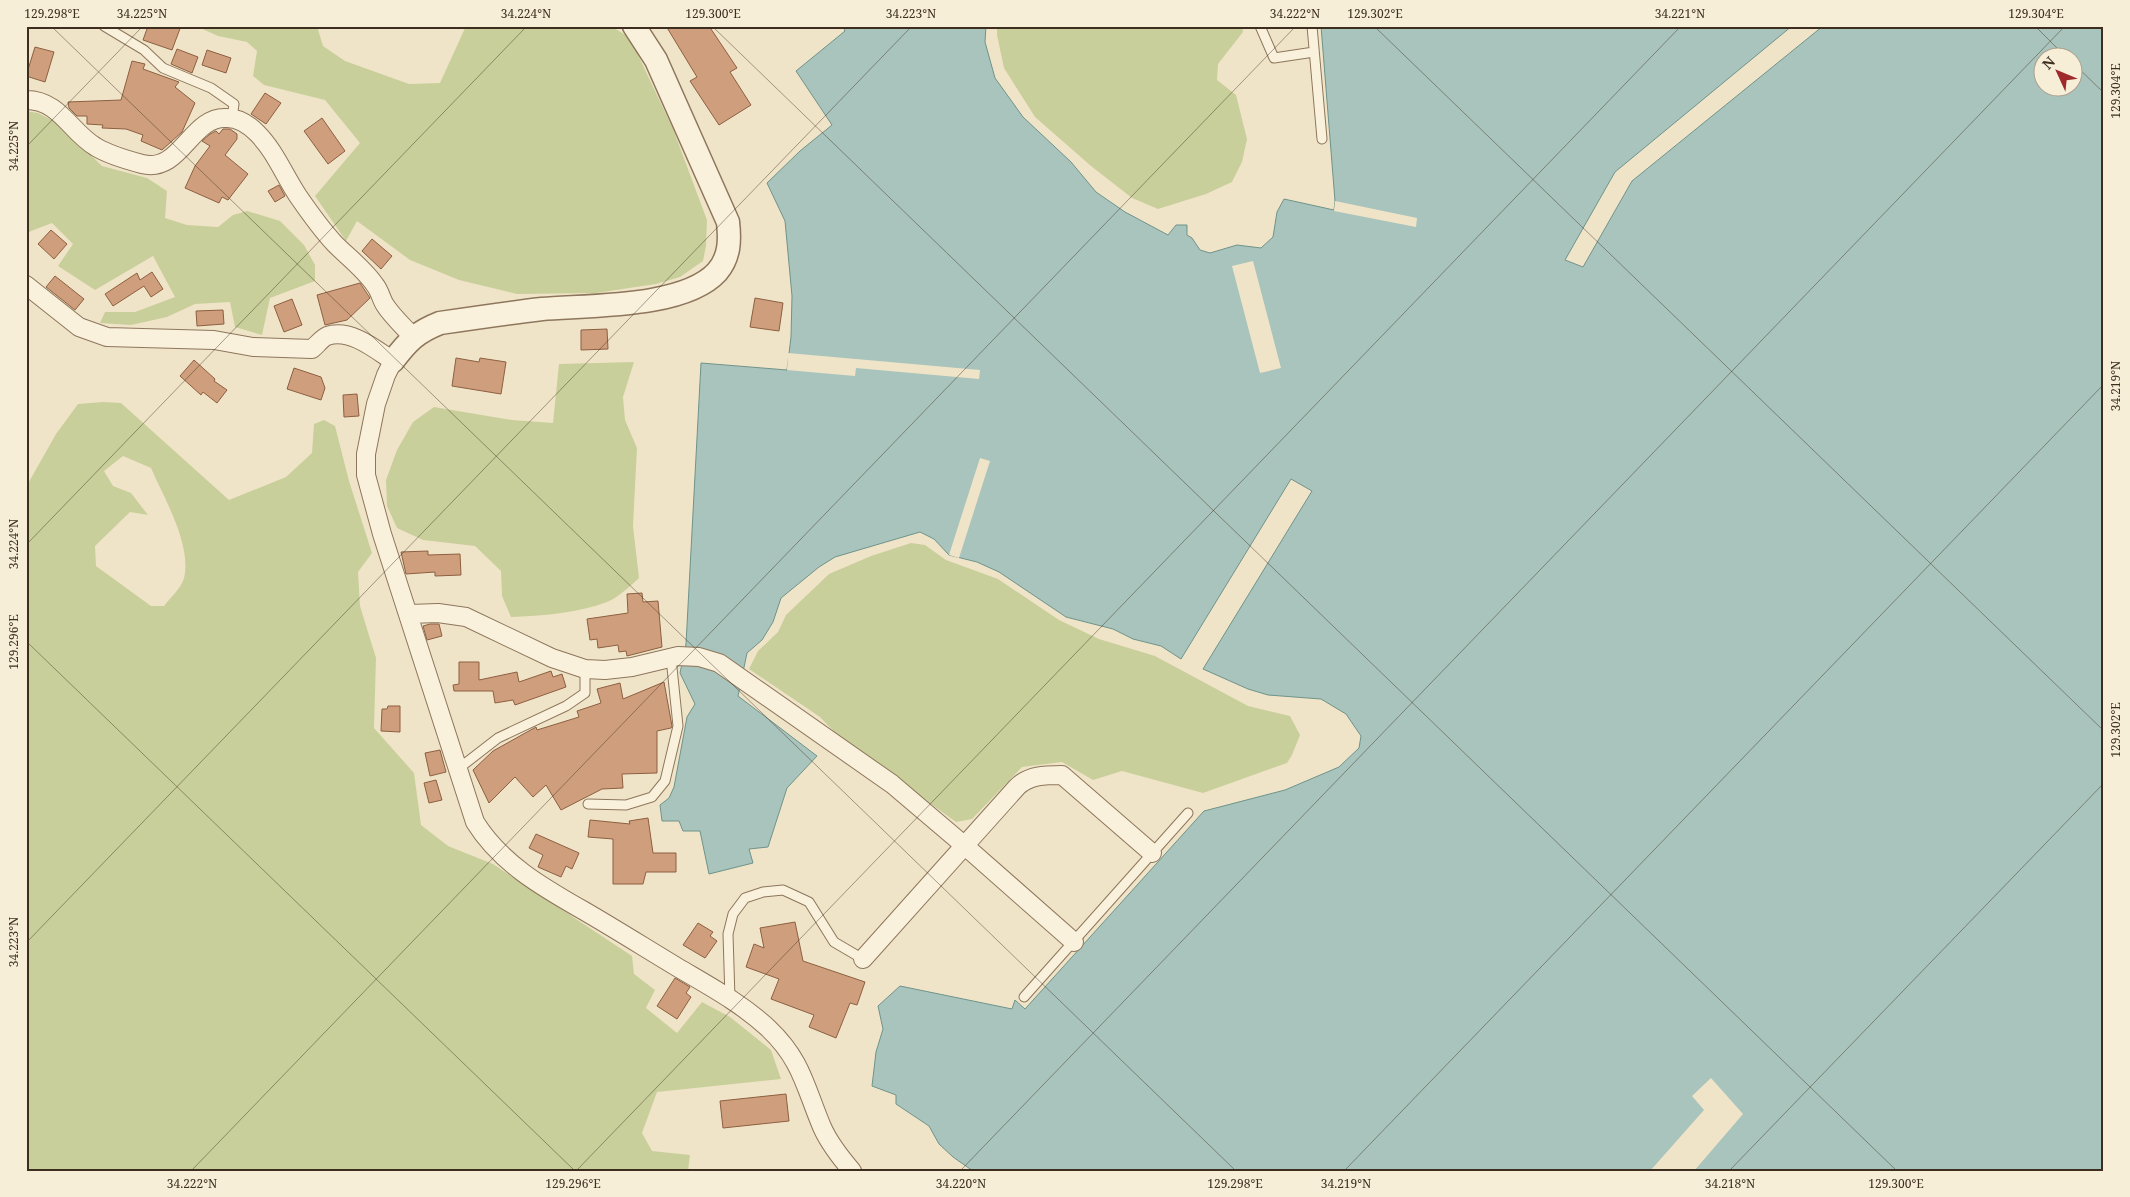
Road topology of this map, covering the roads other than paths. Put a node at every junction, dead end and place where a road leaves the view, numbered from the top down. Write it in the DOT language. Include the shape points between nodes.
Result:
graph roads {
  1 [pos="104,26"];
  2 [pos="634,26"];
  3 [pos="1260,26"];
  4 [pos="1312,26"];
  5 [pos="1314,52"];
  6 [pos="26,100"];
  7 [pos="232,118"];
  8 [pos="1322,139"];
  9 [pos="26,285"];
  10 [pos="412,337"];
  11 [pos="393,361"];
  12 [pos="409,614"];
  13 [pos="674,657"];
  14 [pos="585,669"];
  15 [pos="458,769"];
  16 [pos="588,804"];
  17 [pos="1188,813"];
  18 [pos="965,846"];
  19 [pos="1152,853"];
  20 [pos="1074,942"];
  21 [pos="863,959"];
  22 [pos="1024,997"];
  23 [pos="730,999"];
  24 [pos="852,1171"];
  1 -- 7 [label="lane" via="144,50 163,68 211,88 234,104"];
  2 -- 10 [label="street" via="656,60 728,222 730,242 725,261 702,283 668,296 614,305 542,309 440,323"];
  3 -- 5 [label="lane" via="1274,58"];
  4 -- 5 [label="lane"];
  5 -- 8 [label="lane"];
  6 -- 7 [label="street" via="49,105 96,148 144,165 161,164 170,159 209,122 223,117"];
  7 -- 10 [label="street" via="241,120 264,140 298,197 334,242 376,285 385,305"];
  9 -- 11 [label="street" via="79,327 107,337 214,340 253,347 312,350 326,336 340,335 355,338"];
  10 -- 11 [label="street"];
  11 -- 12 [label="street" via="370,427 366,474"];
  12 -- 14 [label="street" via="438,613 466,617 552,658"];
  12 -- 15 [label="street"];
  13 -- 14 [label="street" via="632,667"];
  13 -- 16 [label="lane" via="678,726 665,781 652,797 626,805"];
  13 -- 18 [label="street" via="699,656 719,663 892,784"];
  14 -- 15 [label="lane" via="585,693 566,706 498,738"];
  15 -- 23 [label="street" via="475,822 498,852 553,893"];
  17 -- 19 [label="lane"];
  18 -- 19 [label="street" via="1022,782 1047,775 1062,775"];
  18 -- 20 [label="street"];
  18 -- 21 [label="street"];
  19 -- 20 [label="lane"];
  20 -- 22 [label="lane"];
  21 -- 23 [label="lane" via="834,942 809,902 783,890 763,892 745,898 733,914 728,934"];
  23 -- 24 [label="street" via="788,1048 801,1070 822,1127 837,1154"];
}
